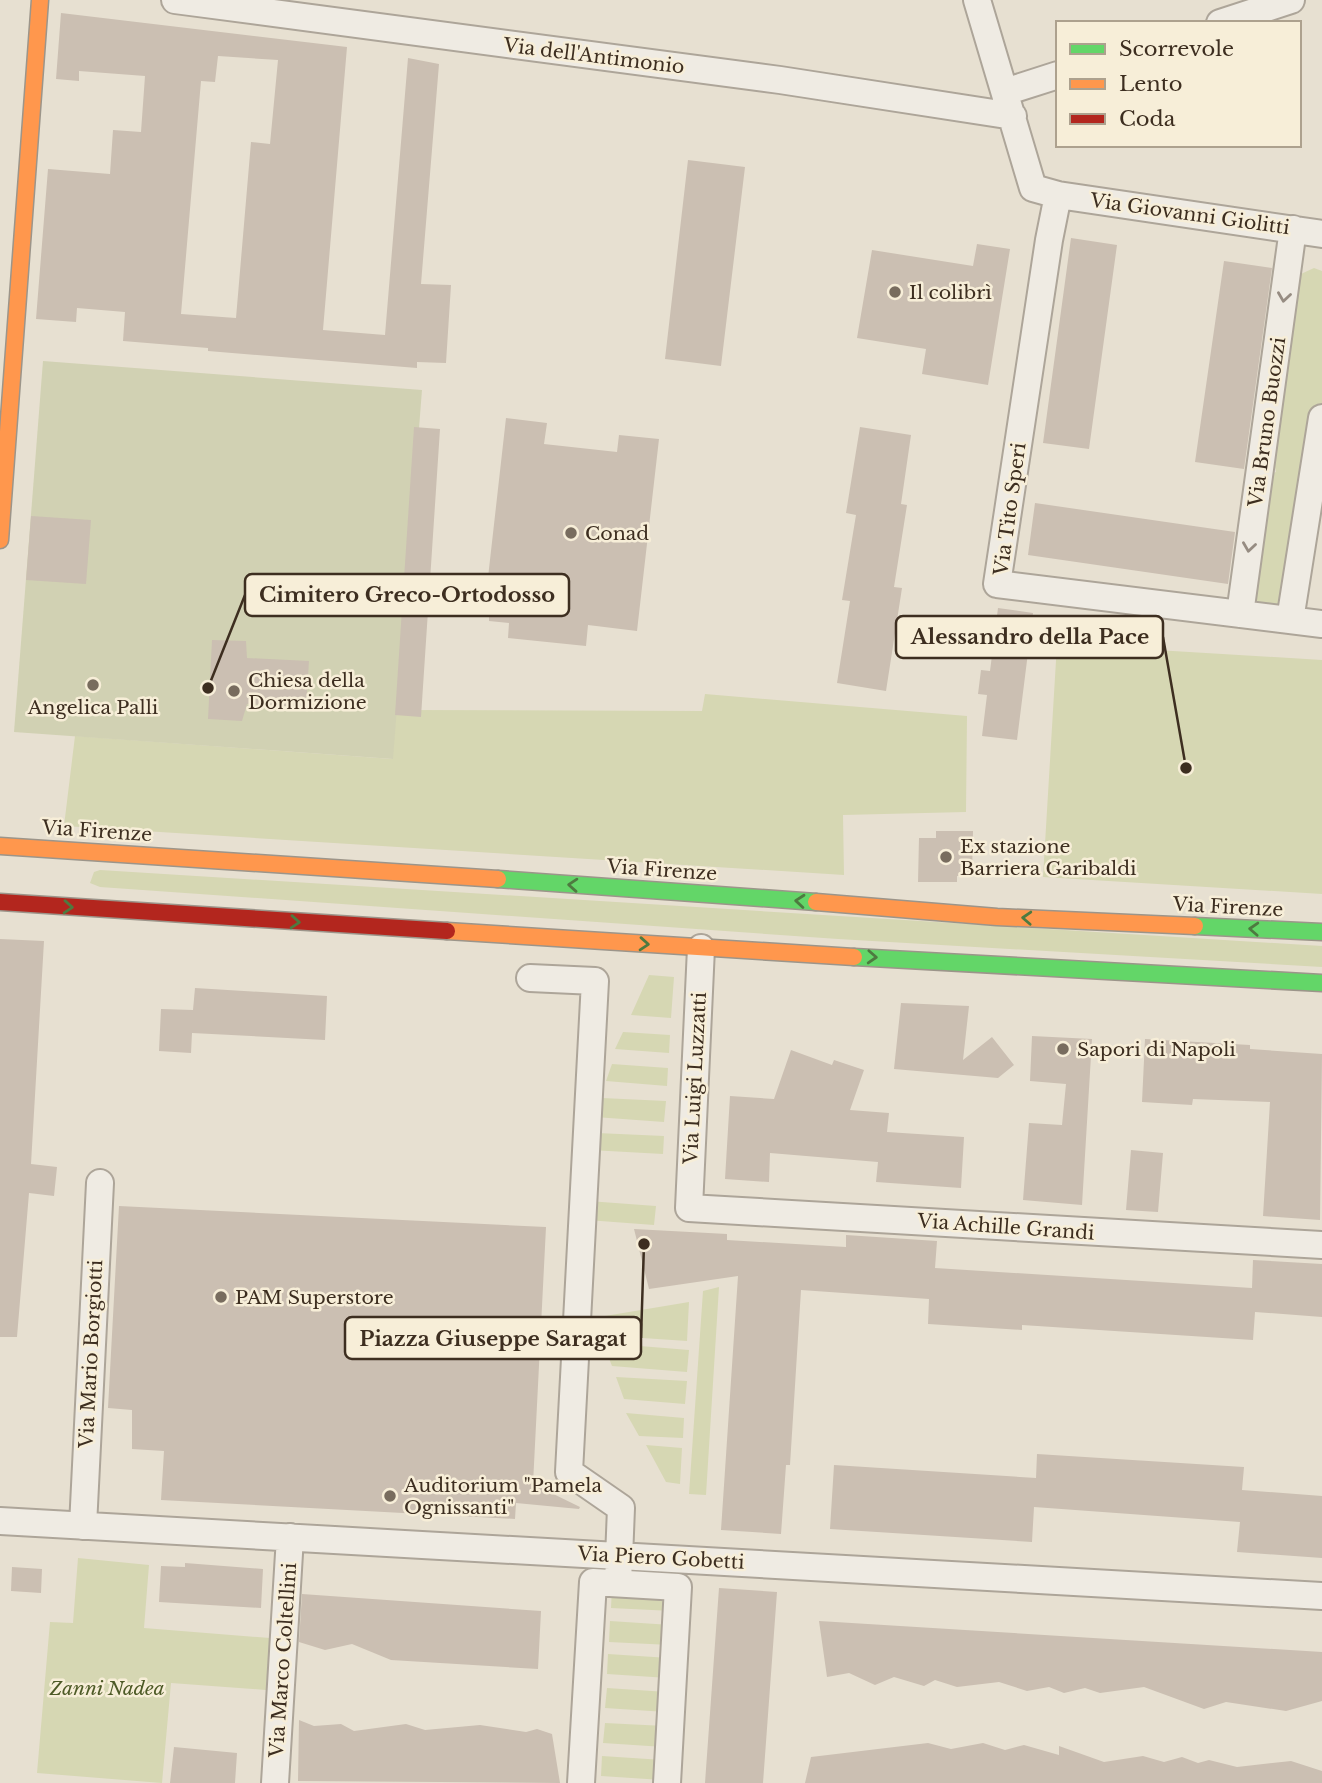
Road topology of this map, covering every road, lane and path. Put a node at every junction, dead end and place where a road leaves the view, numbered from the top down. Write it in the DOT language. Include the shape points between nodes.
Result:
graph roads {
  1 [pos="40,0"];
  2 [pos="176,0"];
  3 [pos="977,0"];
  4 [pos="1287,1"];
  5 [pos="1226,21"];
  6 [pos="1056,76"];
  7 [pos="1009,104"];
  8 [pos="1058,195"];
  9 [pos="1293,229"];
  10 [pos="1322,234"];
  11 [pos="1322,418"];
  12 [pos="0,540"];
  13 [pos="1240,614"];
  14 [pos="1290,620"];
  15 [pos="1322,624"];
  16 [pos="0,846"];
  17 [pos="0,902"];
  18 [pos="1322,932"];
  19 [pos="701,948"];
  20 [pos="530,978"];
  21 [pos="1322,983"];
  22 [pos="100,1183"];
  23 [pos="690,1208"];
  24 [pos="1322,1245"];
  25 [pos="0,1521"];
  26 [pos="83,1526"];
  27 [pos="290,1537"];
  28 [pos="619,1556"];
  29 [pos="618,1583"];
  30 [pos="1322,1595"];
  31 [pos="275,1783"];
  32 [pos="581,1783"];
  33 [pos="667,1783"];
  1 -- 12 [label="main road"];
  2 -- 7 [label="street, Via dell'Antimonio" via="780,80"];
  3 -- 7 [label="street"];
  4 -- 5 [label="street"];
  6 -- 7 [label="street"];
  7 -- 8 [label="street" via="1033,188"];
  8 -- 9 [label="street, Via Giovanni Giolitti"];
  8 -- 13 [label="street, Via Tito Speri" via="997,584"];
  9 -- 10 [label="street, Via Giovanni Giolitti"];
  9 -- 13 [label="street, Via Bruno Buozzi, one-way"];
  11 -- 14 [label="street"];
  13 -- 14 [label="street"];
  14 -- 15 [label="street"];
  18 -- 16 [label="main road, Via Firenze, one-way" via="997,917"];
  17 -- 19 [label="main road, one-way"];
  19 -- 21 [label="main road, one-way"];
  19 -- 23 [label="street, Via Luigi Luzzatti"];
  20 -- 28 [label="street" via="595,981 569,1472 621,1508"];
  22 -- 26 [label="street, Via Mario Borgiotti"];
  23 -- 24 [label="street, Via Achille Grandi"];
  25 -- 26 [label="street, Via Piero Gobetti"];
  26 -- 27 [label="street, Via Piero Gobetti"];
  27 -- 28 [label="street, Via Piero Gobetti"];
  27 -- 31 [label="street, Via Marco Coltellini"];
  28 -- 29 [label="street"];
  28 -- 30 [label="street, Via Piero Gobetti"];
  29 -- 32 [label="street" via="593,1582"];
  29 -- 33 [label="street" via="678,1587"];
}
